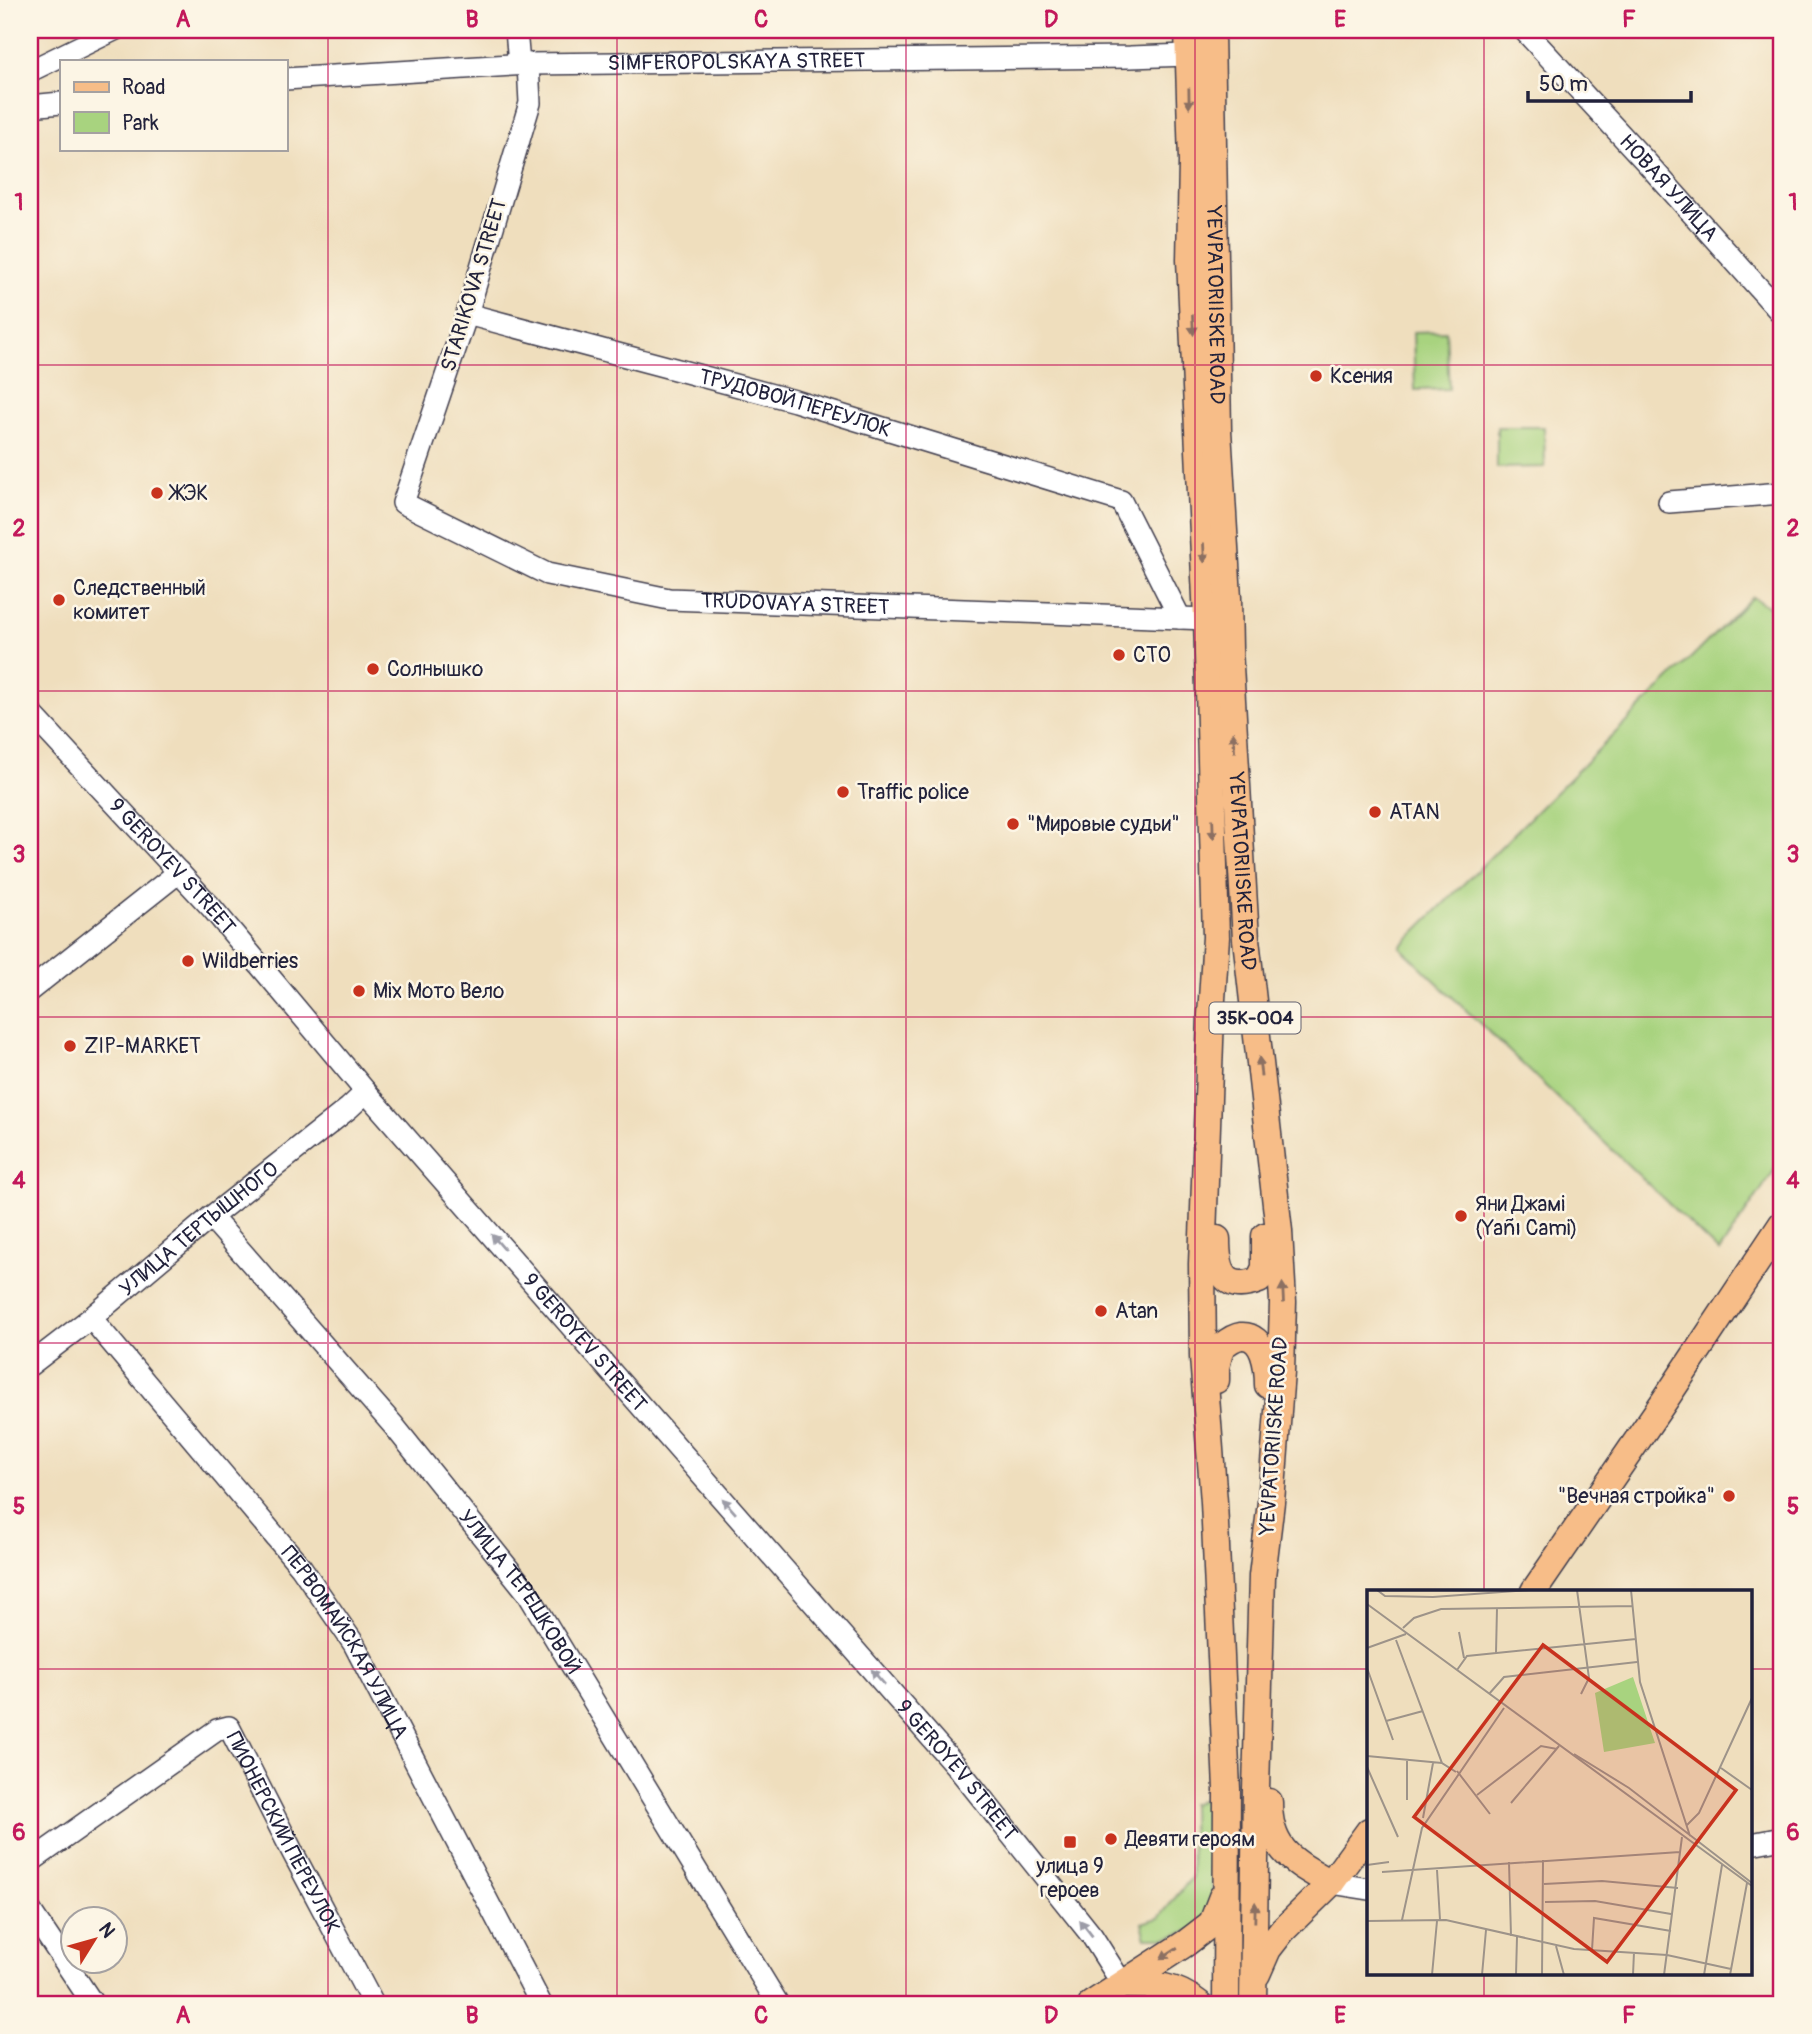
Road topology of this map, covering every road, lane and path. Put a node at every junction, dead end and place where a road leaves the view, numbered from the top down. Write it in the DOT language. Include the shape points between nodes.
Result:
graph roads {
  1 [pos="114,30"];
  2 [pos="516,30"];
  3 [pos="1211,30"];
  4 [pos="1524,30"];
  5 [pos="1188,42"];
  6 [pos="524,64"];
  7 [pos="34,69"];
  8 [pos="287,79"];
  9 [pos="60,103"];
  10 [pos="30,106"];
  11 [pos="467,314"];
  12 [pos="1782,314"];
  13 [pos="1782,493"];
  14 [pos="1669,502"];
  15 [pos="403,503"];
  16 [pos="1180,618"];
  17 [pos="1207,619"];
  18 [pos="30,712"];
  19 [pos="179,872"];
  20 [pos="30,990"];
  21 [pos="366,1092"];
  22 [pos="1267,1131"];
  23 [pos="1205,1199"];
  24 [pos="211,1217"];
  25 [pos="1782,1224"];
  26 [pos="91,1318"];
  27 [pos="30,1365"];
  28 [pos="1213,1487"];
  29 [pos="1271,1502"];
  30 [pos="1262,1576"];
  31 [pos="1535,1590"];
  32 [pos="1367,1834"];
  33 [pos="1782,1838"];
  34 [pos="1752,1844"];
  35 [pos="30,1862"];
  36 [pos="1331,1883"];
  37 [pos="1226,1885"];
  38 [pos="1367,1889"];
  39 [pos="30,1910"];
  40 [pos="1123,1985"];
  41 [pos="1254,1993"];
  42 [pos="93,2004"];
  43 [pos="373,2004"];
  44 [pos="541,2004"];
  45 [pos="778,2004"];
  46 [pos="1092,2004"];
  47 [pos="1199,2004"];
  48 [pos="1226,2004"];
  1 -- 7 [label="street"];
  2 -- 6 [label="street, STARIKOVA STREET"];
  22 -- 3 [label="main road, YEVPATORIISKE ROAD / 35К-004, one-way" via="1246,939 1229,649 1218,430"];
  4 -- 12 [label="street, НОВАЯ УЛИЦА"];
  5 -- 6 [label="street, SIMFEROPOLSKAYA STREET" via="1145,57"];
  5 -- 17 [label="main road, YEVPATORIISKE ROAD / 35К-004, one-way" via="1190,260"];
  6 -- 8 [label="street, SIMFEROPOLSKAYA STREET"];
  6 -- 11 [label="street, STARIKOVA STREET" via="530,103"];
  9 -- 10 [label="street"];
  11 -- 15 [label="street, STARIKOVA STREET"];
  11 -- 16 [label="street, ТРУДОВОЙ ПЕРЕУЛОК" via="795,401 1121,501"];
  13 -- 14 [label="street"];
  15 -- 16 [label="street, TRUDOVAYA STREET" via="547,574 669,599"];
  16 -- 17 [label="street, TRUDOVAYA STREET"];
  17 -- 23 [label="main road, YEVPATORIISKE ROAD / 35К-004, one-way" via="1216,937"];
  18 -- 19 [label="street, 9 GEROYEV STREET"];
  19 -- 20 [label="street"];
  19 -- 21 [label="street, 9 GEROYEV STREET"];
  21 -- 24 [label="street, УЛИЦА ТЕРТЫШНОГО"];
  40 -- 21 [label="street, 9 GEROYEV STREET, one-way" via="1092,1936 957,1768"];
  22 -- 23 [label="main road" via="1261,1156 1265,1268 1259,1280 1235,1283 1221,1273 1214,1212"];
  29 -- 22 [label="main road, YEVPATORIISKE ROAD / 35К-004, one-way" via="1283,1302"];
  23 -- 28 [label="main road, YEVPATORIISKE ROAD / 35К-004" via="1203,1357"];
  24 -- 26 [label="street, УЛИЦА ТЕРТЫШНОГО"];
  24 -- 45 [label="street, УЛИЦА ТЕРЕШКОВОЙ" via="394,1426 527,1592"];
  25 -- 31 [label="main road"];
  26 -- 27 [label="street, УЛИЦА ТЕРТЫШНОГО"];
  26 -- 44 [label="street, ПЕРВОМАЙСКАЯ УЛИЦА" via="301,1567 354,1644"];
  28 -- 29 [label="main road" via="1221,1458 1216,1367 1221,1348 1241,1336 1253,1339 1265,1356 1264,1461"];
  28 -- 37 [label="main road, YEVPATORIISKE ROAD / 35К-004" via="1227,1789"];
  29 -- 30 [label="main road, YEVPATORIISKE ROAD / 35К-004"];
  30 -- 36 [label="main road" via="1271,1630 1269,1816 1275,1840 1286,1854"];
  41 -- 30 [label="main road, YEVPATORIISKE ROAD / 35К-004, one-way"];
  32 -- 36 [label="main road"];
  33 -- 34 [label="street"];
  35 -- 43 [label="street, ПИОНЕРСКИЙ ПЕРЕУЛОК" via="217,1730 229,1727"];
  36 -- 38 [label="street"];
  36 -- 41 [label="main road" via="1268,1949"];
  37 -- 40 [label="main road, one-way" via="1212,1923"];
  37 -- 48 [label="main road, YEVPATORIISKE ROAD / 35К-004"];
  39 -- 42 [label="street"];
  40 -- 46 [label="main road"];
  40 -- 47 [label="main road" via="1171,1987"];
}
